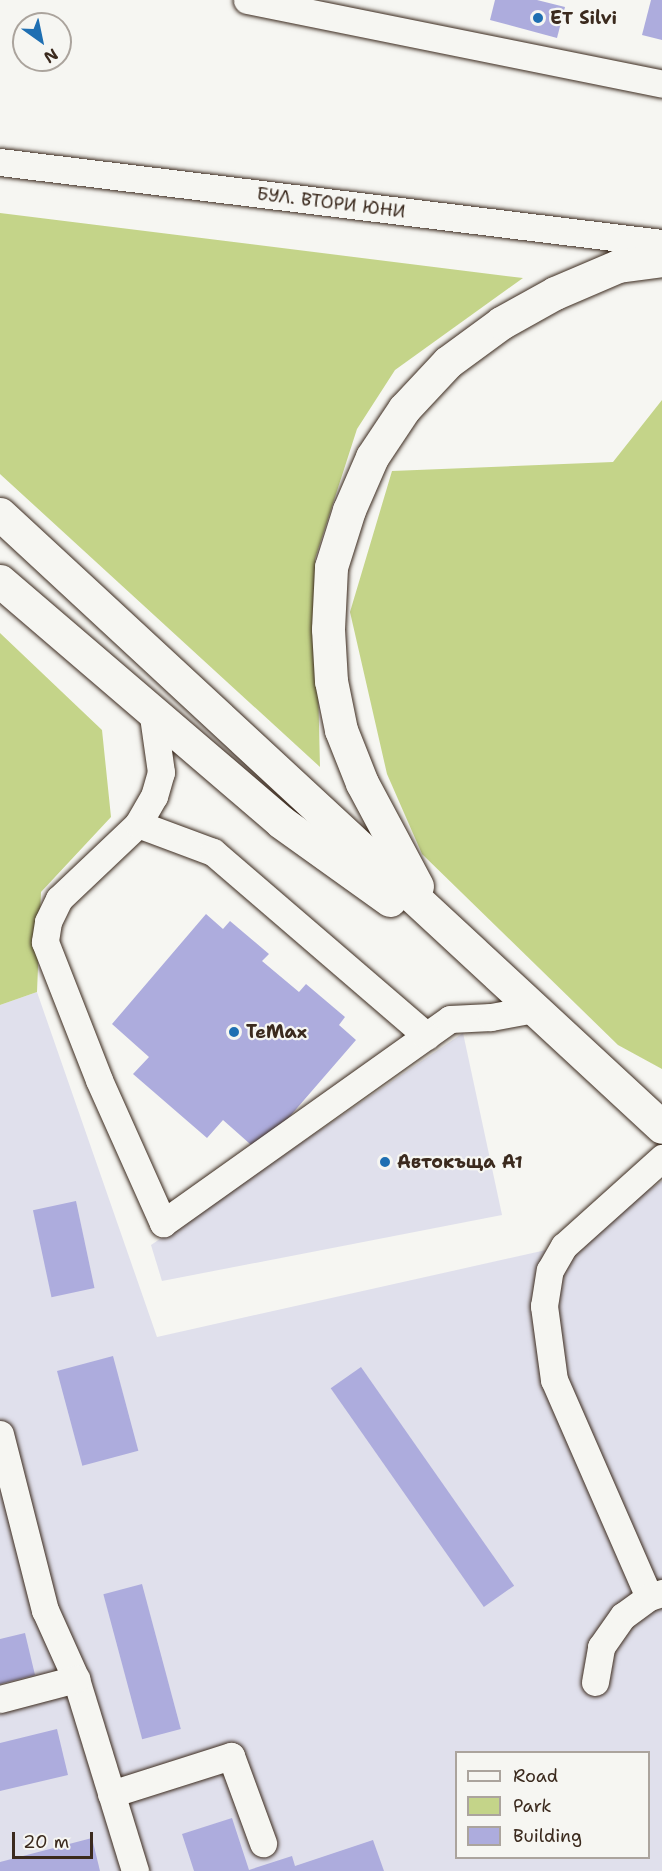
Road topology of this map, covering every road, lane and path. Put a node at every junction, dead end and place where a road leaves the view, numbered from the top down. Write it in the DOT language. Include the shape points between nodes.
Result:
graph roads {
  1 [pos="247,0"];
  2 [pos="662,84"];
  3 [pos="0,162"];
  4 [pos="662,243"];
  5 [pos="662,260"];
  6 [pos="0,514"];
  7 [pos="0,581"];
  8 [pos="152,709"];
  9 [pos="138,824"];
  10 [pos="439,921"];
  11 [pos="508,986"];
  12 [pos="534,1009"];
  13 [pos="427,1036"];
  14 [pos="662,1127"];
  15 [pos="662,1158"];
  16 [pos="0,1434"];
  17 [pos="655,1595"];
  18 [pos="76,1679"];
  19 [pos="596,1682"];
  20 [pos="0,1699"];
  21 [pos="111,1794"];
  22 [pos="263,1843"];
  23 [pos="135,1871"];
  1 -- 2 [label="street"];
  3 -- 4 [label="street, БУЛ. ВТОРИ ЮНИ"];
  5 -- 10 [label="main road" via="618,266 555,293 501,323 448,362 404,409 372,457 349,510 331,567 328,629 331,681 341,730 386,835"];
  6 -- 10 [label="main road"];
  7 -- 8 [label="main road"];
  8 -- 9 [label="street" via="161,772 154,796"];
  8 -- 11 [label="main road" via="282,822"];
  9 -- 13 [label="street" via="213,852"];
  9 -- 13 [label="street" via="59,899 48,921 45,942 99,1080 162,1223"];
  10 -- 11 [label="main road"];
  11 -- 12 [label="main road"];
  12 -- 13 [label="street" via="450,1019"];
  12 -- 14 [label="main road"];
  15 -- 17 [label="street" via="564,1246 550,1270 544,1306 554,1380"];
  16 -- 18 [label="street" via="45,1610"];
  17 -- 19 [label="street" via="623,1616 601,1647"];
  18 -- 20 [label="street"];
  18 -- 21 [label="street"];
  21 -- 22 [label="street" via="231,1756"];
  21 -- 23 [label="street"];
}
